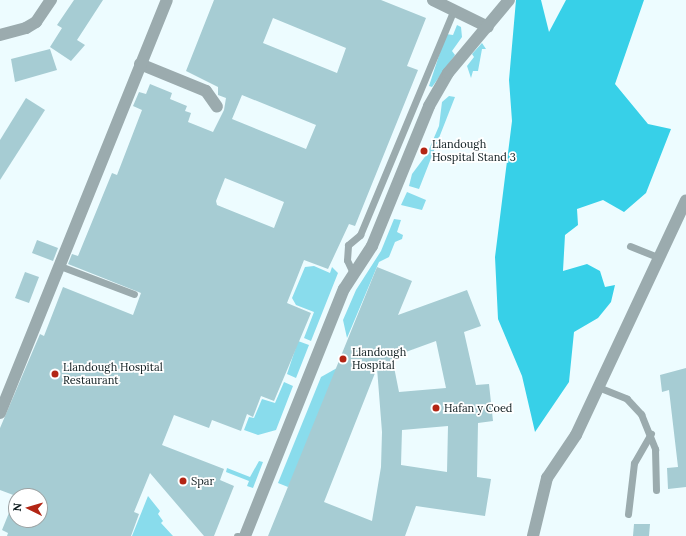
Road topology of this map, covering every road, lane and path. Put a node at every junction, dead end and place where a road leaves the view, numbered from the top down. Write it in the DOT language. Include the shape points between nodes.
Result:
graph roads {
  1 [pos="51,0"];
  2 [pos="167,0"];
  3 [pos="433,0"];
  4 [pos="509,0"];
  5 [pos="454,9"];
  6 [pos="488,27"];
  7 [pos="0,35"];
  8 [pos="140,64"];
  9 [pos="217,107"];
  10 [pos="686,200"];
  11 [pos="630,246"];
  12 [pos="659,258"];
  13 [pos="60,266"];
  14 [pos="353,273"];
  15 [pos="134,294"];
  16 [pos="598,387"];
  17 [pos="0,413"];
  18 [pos="651,434"];
  19 [pos="656,490"];
  20 [pos="628,514"];
  21 [pos="245,536"];
  22 [pos="532,536"];
  1 -- 7 [label="street" via="36,22 26,28"];
  2 -- 8 [label="street"];
  3 -- 5 [label="street"];
  4 -- 6 [label="street"];
  5 -- 6 [label="street"];
  5 -- 14 [label="lane" via="360,235 348,245 347,260"];
  6 -- 14 [label="street" via="440,86 372,246"];
  8 -- 9 [label="street" via="206,91"];
  8 -- 13 [label="street"];
  10 -- 12 [label="street"];
  11 -- 12 [label="lane"];
  12 -- 16 [label="street"];
  13 -- 15 [label="lane"];
  13 -- 17 [label="street"];
  14 -- 21 [label="street" via="344,288"];
  16 -- 18 [label="lane" via="634,404"];
  16 -- 22 [label="street" via="576,435 547,478"];
  18 -- 19 [label="lane" via="655,449"];
  18 -- 20 [label="lane" via="634,462"];
}
